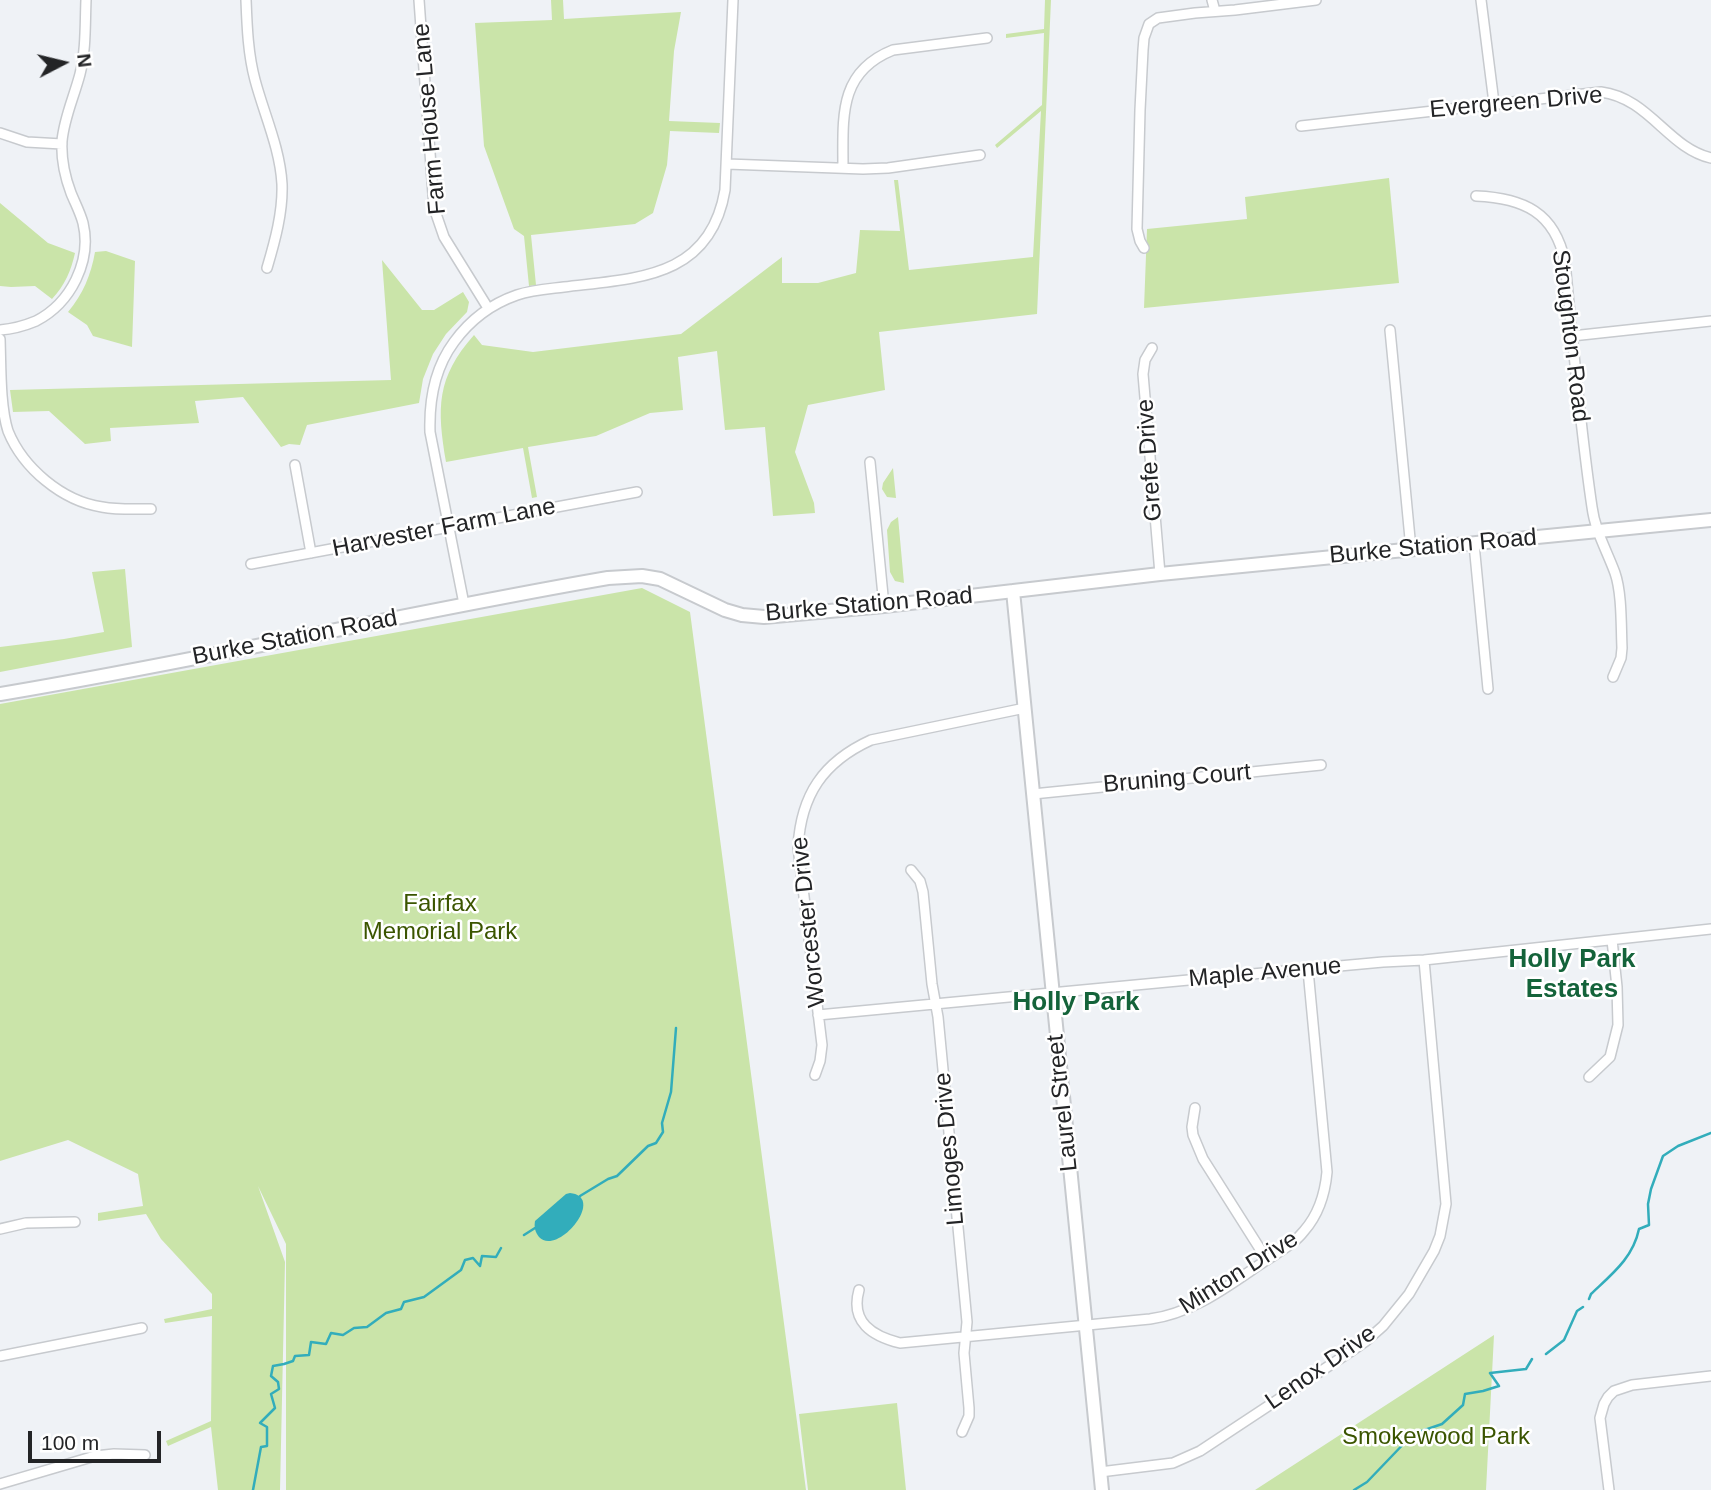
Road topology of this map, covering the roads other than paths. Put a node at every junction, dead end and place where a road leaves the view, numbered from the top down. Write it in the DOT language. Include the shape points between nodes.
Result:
graph roads {
  1 [pos="86,0"];
  2 [pos="246,0"];
  3 [pos="419,0"];
  4 [pos="733,0"];
  5 [pos="1212,0"];
  6 [pos="1315,0"];
  7 [pos="1481,0"];
  8 [pos="1215,11"];
  9 [pos="987,38"];
  10 [pos="1493,103"];
  11 [pos="1301,126"];
  12 [pos="0,133"];
  13 [pos="62,144"];
  14 [pos="980,155"];
  15 [pos="1711,158"];
  16 [pos="727,163"];
  17 [pos="844,168"];
  18 [pos="1476,196"];
  19 [pos="1144,248"];
  20 [pos="267,268"];
  21 [pos="488,308"];
  22 [pos="1711,321"];
  23 [pos="0,330"];
  24 [pos="1390,330"];
  25 [pos="1572,336"];
  26 [pos="0,339"];
  27 [pos="1152,348"];
  28 [pos="4,433"];
  29 [pos="870,462"];
  30 [pos="295,465"];
  31 [pos="636,492"];
  32 [pos="150,509"];
  33 [pos="1711,520"];
  34 [pos="448,527"];
  35 [pos="1599,531"];
  36 [pos="1474,544"];
  37 [pos="1411,549"];
  38 [pos="311,553"];
  39 [pos="251,564"];
  40 [pos="1160,574"];
  41 [pos="1013,591"];
  42 [pos="464,604"];
  43 [pos="884,606"];
  44 [pos="1613,677"];
  45 [pos="1488,689"];
  46 [pos="0,694"];
  47 [pos="1022,709"];
  48 [pos="1321,765"];
  49 [pos="1033,794"];
  50 [pos="911,870"];
  51 [pos="1711,929"];
  52 [pos="1612,940"];
  53 [pos="1424,960"];
  54 [pos="1308,970"];
  55 [pos="1053,992"];
  56 [pos="935,1004"];
  57 [pos="818,1015"];
  58 [pos="814,1075"];
  59 [pos="1589,1077"];
  60 [pos="1195,1108"];
  61 [pos="75,1222"];
  62 [pos="0,1229"];
  63 [pos="1267,1260"];
  64 [pos="859,1290"];
  65 [pos="1085,1326"];
  66 [pos="142,1328"];
  67 [pos="967,1336"];
  68 [pos="0,1356"];
  69 [pos="1711,1376"];
  70 [pos="962,1432"];
  71 [pos="145,1455"];
  72 [pos="1100,1472"];
  73 [pos="0,1484"];
  74 [pos="1101,1490"];
  75 [pos="1609,1490"];
  1 -- 13 [label="street" via="80,74"];
  2 -- 20 [label="street" via="254,77 277,150 282,186"];
  3 -- 21 [label="street, Farm House Lane" via="434,208 444,237"];
  4 -- 16 [label="street"];
  5 -- 8 [label="street"];
  6 -- 8 [label="street"];
  7 -- 10 [label="street"];
  8 -- 19 [label="street" via="1158,18 1149,24 1144,38 1137,229"];
  9 -- 17 [label="street" via="894,50 868,64 847,98"];
  10 -- 11 [label="street, Evergreen Drive"];
  10 -- 15 [label="street, Evergreen Drive" via="1607,93 1627,99 1688,148"];
  12 -- 13 [label="street" via="27,142"];
  13 -- 23 [label="street" via="67,180 84,229 81,269 69,293 49,313 26,325"];
  14 -- 17 [label="street" via="888,168"];
  16 -- 17 [label="street"];
  16 -- 21 [label="street" via="724,199 715,223 699,246 677,264 649,275 532,291"];
  18 -- 25 [label="street, Stoughton Road" via="1514,200 1543,218 1555,233 1565,262"];
  21 -- 34 [label="street" via="449,349 431,395 430,432"];
  22 -- 25 [label="street"];
  24 -- 37 [label="street"];
  25 -- 35 [label="street, Stoughton Road" via="1592,510"];
  26 -- 28 [label="street"];
  27 -- 40 [label="street, Grefe Drive" via="1143,374"];
  28 -- 32 [label="street" via="46,482 65,494 101,507"];
  29 -- 43 [label="street"];
  30 -- 38 [label="street"];
  31 -- 34 [label="street, Harvester Farm Lane"];
  33 -- 35 [label="street, Burke Station Road"];
  34 -- 38 [label="street, Harvester Farm Lane"];
  34 -- 42 [label="street"];
  35 -- 36 [label="street, Burke Station Road"];
  35 -- 44 [label="street, Stoughton Road" via="1617,584 1622,658"];
  36 -- 37 [label="street, Burke Station Road"];
  36 -- 45 [label="street"];
  37 -- 40 [label="street, Burke Station Road"];
  38 -- 39 [label="street, Harvester Farm Lane"];
  40 -- 41 [label="street, Burke Station Road"];
  41 -- 43 [label="street, Burke Station Road"];
  41 -- 47 [label="street, Laurel Street"];
  42 -- 43 [label="street, Burke Station Road" via="633,576 660,579 725,610 750,616"];
  42 -- 46 [label="street, Burke Station Road"];
  47 -- 49 [label="street, Laurel Street"];
  47 -- 57 [label="street, Worcester Drive" via="871,740 841,757 817,782 800,822 798,847"];
  48 -- 49 [label="street, Bruning Court"];
  49 -- 55 [label="street, Laurel Street"];
  50 -- 56 [label="street, Limoges Drive" via="923,892"];
  51 -- 52 [label="street, Maple Avenue"];
  52 -- 53 [label="street, Maple Avenue"];
  52 -- 59 [label="street" via="1618,1025 1610,1057"];
  53 -- 54 [label="street, Maple Avenue"];
  53 -- 72 [label="street, Lenox Drive" via="1446,1204 1440,1236 1416,1283 1397,1311 1366,1341 1200,1451 1173,1464"];
  54 -- 55 [label="street, Maple Avenue"];
  54 -- 63 [label="street, Minton Drive" via="1326,1183 1306,1230"];
  55 -- 56 [label="street, Maple Avenue"];
  55 -- 65 [label="street, Laurel Street"];
  56 -- 57 [label="street, Maple Avenue"];
  56 -- 67 [label="street, Limoges Drive"];
  57 -- 58 [label="street, Worcester Drive" via="822,1045"];
  60 -- 63 [label="street" via="1192,1127 1203,1159"];
  61 -- 62 [label="street" via="26,1223"];
  63 -- 65 [label="street, Minton Drive" via="1181,1312"];
  64 -- 67 [label="street, Minton Drive" via="856,1306 861,1320 887,1340"];
  65 -- 67 [label="street, Minton Drive"];
  65 -- 72 [label="street, Laurel Street"];
  66 -- 68 [label="street"];
  67 -- 70 [label="street, Limoges Drive" via="969,1416"];
  69 -- 75 [label="street" via="1632,1385 1608,1397 1601,1418"];
  71 -- 73 [label="street" via="95,1456"];
  72 -- 74 [label="street, Laurel Street"];
}
